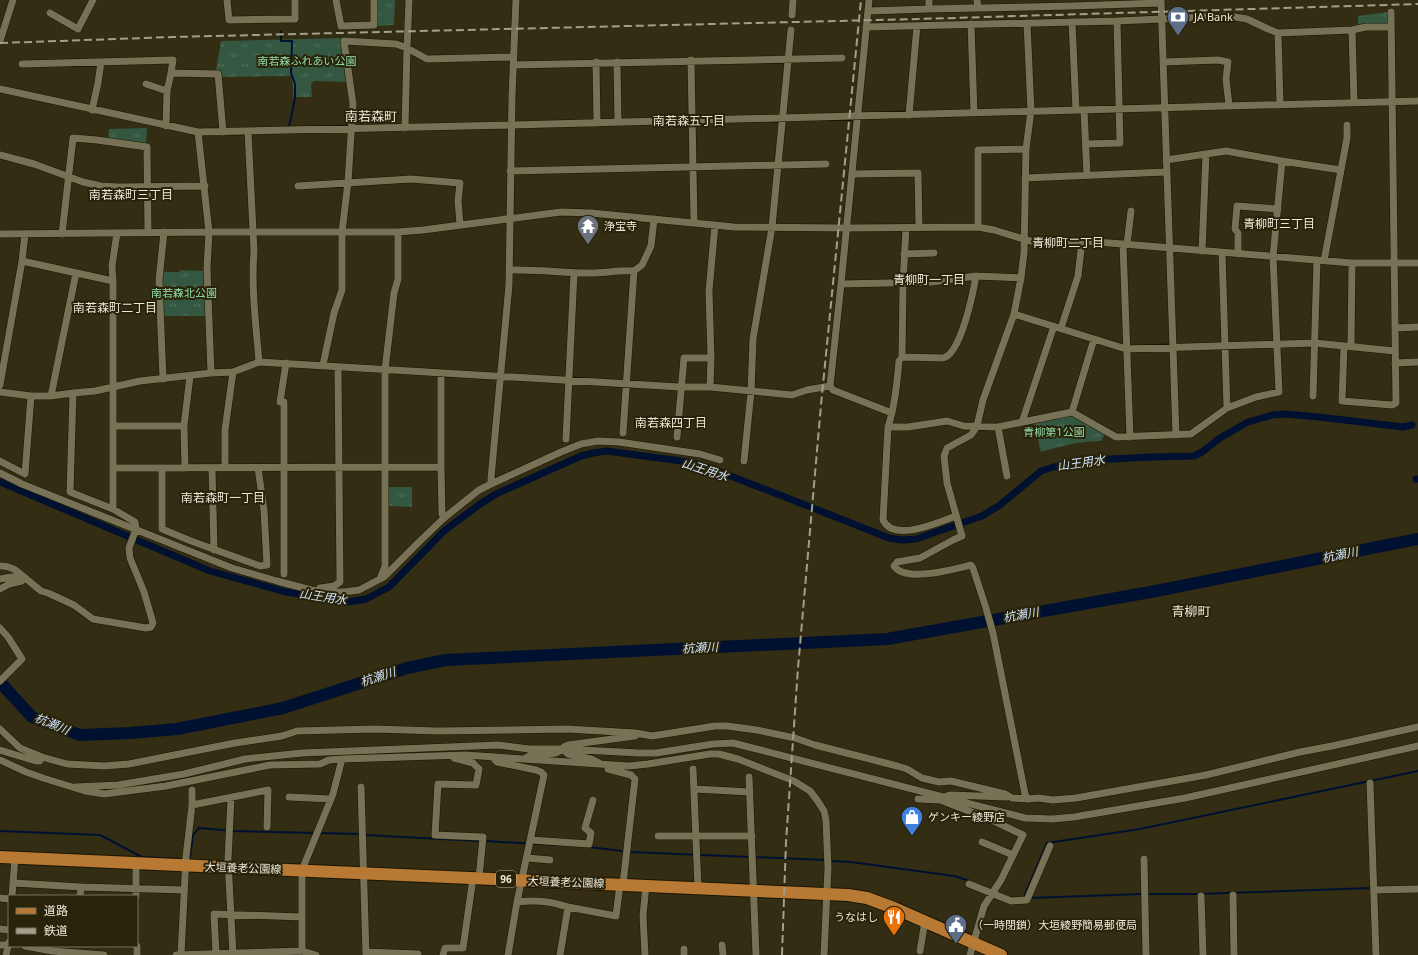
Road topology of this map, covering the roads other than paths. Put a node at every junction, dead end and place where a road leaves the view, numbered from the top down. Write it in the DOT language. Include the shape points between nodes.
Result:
graph roads {
  1 [pos="13,0"];
  2 [pos="93,0"];
  3 [pos="227,0"];
  4 [pos="295,0"];
  5 [pos="335,0"];
  6 [pos="374,0"];
  7 [pos="409,0"];
  8 [pos="516,0"];
  9 [pos="793,0"];
  10 [pos="869,0"];
  11 [pos="929,0"];
  12 [pos="977,0"];
  13 [pos="1161,1"];
  14 [pos="1026,3"];
  15 [pos="1072,3"];
  16 [pos="978,8"];
  17 [pos="929,9"];
  18 [pos="868,11"];
  19 [pos="1390,12"];
  20 [pos="50,13"];
  21 [pos="792,15"];
  22 [pos="1162,19"];
  23 [pos="1117,21"];
  24 [pos="1072,22"];
  25 [pos="1027,23"];
  26 [pos="971,24"];
  27 [pos="917,26"];
  28 [pos="866,27"];
  29 [pos="1391,27"];
  30 [pos="791,30"];
  31 [pos="1352,30"];
  32 [pos="1278,33"];
  33 [pos="0,41"];
  34 [pos="407,48"];
  35 [pos="788,58"];
  36 [pos="842,58"];
  37 [pos="691,60"];
  38 [pos="513,61"];
  39 [pos="101,62"];
  40 [pos="596,62"];
  41 [pos="617,62"];
  42 [pos="1163,62"];
  43 [pos="22,64"];
  44 [pos="172,73"];
  45 [pos="146,84"];
  46 [pos="0,90"];
  47 [pos="167,91"];
  48 [pos="1418,101"];
  49 [pos="1354,102"];
  50 [pos="1392,102"];
  51 [pos="1280,104"];
  52 [pos="1229,105"];
  53 [pos="1164,107"];
  54 [pos="1120,109"];
  55 [pos="92,110"];
  56 [pos="1076,110"];
  57 [pos="1084,110"];
  58 [pos="1031,111"];
  59 [pos="974,113"];
  60 [pos="909,115"];
  61 [pos="857,116"];
  62 [pos="782,117"];
  63 [pos="692,120"];
  64 [pos="618,122"];
  65 [pos="597,123"];
  66 [pos="1347,125"];
  67 [pos="166,126"];
  68 [pos="512,126"];
  69 [pos="405,128"];
  70 [pos="352,129"];
  71 [pos="248,131"];
  72 [pos="198,132"];
  73 [pos="223,132"];
  74 [pos="1086,144"];
  75 [pos="1026,149"];
  76 [pos="1206,154"];
  77 [pos="0,155"];
  78 [pos="1166,160"];
  79 [pos="1282,161"];
  80 [pos="779,164"];
  81 [pos="826,164"];
  82 [pos="694,166"];
  83 [pos="1341,170"];
  84 [pos="510,171"];
  85 [pos="1166,172"];
  86 [pos="852,174"];
  87 [pos="1087,175"];
  88 [pos="69,178"];
  89 [pos="1025,178"];
  90 [pos="348,182"];
  91 [pos="205,186"];
  92 [pos="298,186"];
  93 [pos="147,187"];
  94 [pos="1278,209"];
  95 [pos="1131,211"];
  96 [pos="511,218"];
  97 [pos="654,219"];
  98 [pos="694,223"];
  99 [pos="460,224"];
  100 [pos="715,225"];
  101 [pos="772,227"];
  102 [pos="847,228"];
  103 [pos="906,228"];
  104 [pos="919,228"];
  105 [pos="978,228"];
  106 [pos="164,232"];
  107 [pos="209,232"];
  108 [pos="252,232"];
  109 [pos="342,232"];
  110 [pos="398,232"];
  111 [pos="117,233"];
  112 [pos="148,233"];
  113 [pos="0,234"];
  114 [pos="25,234"];
  115 [pos="62,234"];
  116 [pos="1024,240"];
  117 [pos="1082,241"];
  118 [pos="1125,244"];
  119 [pos="1169,248"];
  120 [pos="1202,251"];
  121 [pos="934,253"];
  122 [pos="1222,253"];
  123 [pos="904,254"];
  124 [pos="1238,254"];
  125 [pos="1273,257"];
  126 [pos="22,261"];
  127 [pos="1320,261"];
  128 [pos="1352,263"];
  129 [pos="1394,263"];
  130 [pos="1418,263"];
  131 [pos="510,270"];
  132 [pos="634,271"];
  133 [pos="76,273"];
  134 [pos="574,273"];
  135 [pos="976,276"];
  136 [pos="1021,278"];
  137 [pos="113,281"];
  138 [pos="903,283"];
  139 [pos="841,284"];
  140 [pos="1014,314"];
  141 [pos="1058,327"];
  142 [pos="1418,327"];
  143 [pos="1395,328"];
  144 [pos="1094,339"];
  145 [pos="1314,343"];
  146 [pos="1277,344"];
  147 [pos="1224,346"];
  148 [pos="1348,346"];
  149 [pos="1173,348"];
  150 [pos="1126,350"];
  151 [pos="1395,351"];
  152 [pos="902,357"];
  153 [pos="711,358"];
  154 [pos="259,362"];
  155 [pos="1418,362"];
  156 [pos="286,363"];
  157 [pos="1395,363"];
  158 [pos="323,365"];
  159 [pos="338,368"];
  160 [pos="385,370"];
  161 [pos="233,372"];
  162 [pos="211,373"];
  163 [pos="440,374"];
  164 [pos="190,376"];
  165 [pos="500,377"];
  166 [pos="163,379"];
  167 [pos="568,381"];
  168 [pos="626,384"];
  169 [pos="0,385"];
  170 [pos="830,386"];
  171 [pos="114,387"];
  172 [pos="680,387"];
  173 [pos="710,387"];
  174 [pos="0,392"];
  175 [pos="751,392"];
  176 [pos="73,393"];
  177 [pos="32,396"];
  178 [pos="51,396"];
  179 [pos="1313,396"];
  180 [pos="1227,408"];
  181 [pos="1072,412"];
  182 [pos="892,413"];
  183 [pos="1022,422"];
  184 [pos="113,426"];
  185 [pos="184,426"];
  186 [pos="888,426"];
  187 [pos="977,426"];
  188 [pos="998,427"];
  189 [pos="623,433"];
  190 [pos="1176,435"];
  191 [pos="677,437"];
  192 [pos="1130,437"];
  193 [pos="566,439"];
  194 [pos="720,460"];
  195 [pos="0,461"];
  196 [pos="744,461"];
  197 [pos="225,467"];
  198 [pos="285,467"];
  199 [pos="339,467"];
  200 [pos="386,467"];
  201 [pos="440,467"];
  202 [pos="114,468"];
  203 [pos="162,468"];
  204 [pos="185,468"];
  205 [pos="212,468"];
  206 [pos="258,468"];
  207 [pos="0,472"];
  208 [pos="1007,476"];
  209 [pos="491,484"];
  210 [pos="113,509"];
  211 [pos="957,517"];
  212 [pos="444,518"];
  213 [pos="134,535"];
  214 [pos="214,550"];
  215 [pos="0,566"];
  216 [pos="284,574"];
  217 [pos="24,577"];
  218 [pos="0,579"];
  219 [pos="379,581"];
  220 [pos="0,589"];
  221 [pos="311,590"];
  222 [pos="0,628"];
  223 [pos="0,681"];
  224 [pos="1418,727"];
  225 [pos="0,729"];
  226 [pos="646,735"];
  227 [pos="1418,746"];
  228 [pos="563,749"];
  229 [pos="0,750"];
  230 [pos="452,756"];
  231 [pos="42,757"];
  232 [pos="492,757"];
  233 [pos="523,759"];
  234 [pos="0,760"];
  235 [pos="342,760"];
  236 [pos="604,765"];
  237 [pos="693,770"];
  238 [pos="749,777"];
  239 [pos="1370,783"];
  240 [pos="75,787"];
  241 [pos="361,787"];
  242 [pos="694,789"];
  243 [pos="192,790"];
  244 [pos="750,792"];
  245 [pos="290,797"];
  246 [pos="231,798"];
  247 [pos="941,798"];
  248 [pos="1012,798"];
  249 [pos="331,799"];
  250 [pos="918,799"];
  251 [pos="1028,799"];
  252 [pos="593,800"];
  253 [pos="192,806"];
  254 [pos="267,827"];
  255 [pos="658,836"];
  256 [pos="696,836"];
  257 [pos="752,836"];
  258 [pos="531,840"];
  259 [pos="982,842"];
  260 [pos="1050,846"];
  261 [pos="1013,855"];
  262 [pos="0,857"];
  263 [pos="15,858"];
  264 [pos="527,858"];
  265 [pos="550,860"];
  266 [pos="1144,860"];
  267 [pos="136,863"];
  268 [pos="185,865"];
  269 [pos="229,867"];
  270 [pos="302,870"];
  271 [pos="363,874"];
  272 [pos="476,878"];
  273 [pos="523,880"];
  274 [pos="14,883"];
  275 [pos="622,884"];
  276 [pos="970,884"];
  277 [pos="646,885"];
  278 [pos="81,887"];
  279 [pos="698,888"];
  280 [pos="1418,889"];
  281 [pos="184,890"];
  282 [pos="754,890"];
  283 [pos="1374,890"];
  284 [pos="136,893"];
  285 [pos="826,893"];
  286 [pos="993,894"];
  287 [pos="12,895"];
  288 [pos="80,895"];
  289 [pos="1233,895"];
  290 [pos="1201,896"];
  291 [pos="518,902"];
  292 [pos="568,907"];
  293 [pos="232,914"];
  294 [pos="302,917"];
  295 [pos="925,921"];
  296 [pos="973,942"];
  297 [pos="722,945"];
  298 [pos="29,947"];
  299 [pos="75,949"];
  300 [pos="920,951"];
  301 [pos="52,953"];
  302 [pos="305,953"];
  303 [pos="211,954"];
  304 [pos="233,954"];
  305 [pos="366,954"];
  306 [pos="418,954"];
  307 [pos="104,955"];
  308 [pos="176,955"];
  309 [pos="181,955"];
  310 [pos="316,955"];
  311 [pos="443,955"];
  312 [pos="508,955"];
  313 [pos="560,955"];
  314 [pos="645,955"];
  315 [pos="723,955"];
  316 [pos="756,955"];
  317 [pos="824,955"];
  318 [pos="970,955"];
  319 [pos="1001,955"];
  320 [pos="1146,955"];
  321 [pos="1202,955"];
  322 [pos="1234,955"];
  323 [pos="1376,955"];
  1 -- 33 [label="street"];
  2 -- 20 [label="street" via="78,29"];
  3 -- 4 [label="street" via="229,20 295,19"];
  5 -- 6 [label="street" via="341,26 374,25"];
  7 -- 34 [label="street"];
  8 -- 38 [label="street"];
  9 -- 21 [label="street"];
  10 -- 18 [label="street"];
  11 -- 17 [label="street"];
  12 -- 16 [label="street"];
  13 -- 15 [label="street"];
  13 -- 22 [label="street"];
  14 -- 15 [label="street"];
  14 -- 16 [label="street"];
  16 -- 17 [label="street"];
  17 -- 18 [label="street"];
  18 -- 28 [label="street"];
  19 -- 29 [label="street"];
  22 -- 23 [label="street"];
  22 -- 32 [label="street" via="1229,16 1247,19"];
  22 -- 42 [label="street"];
  23 -- 24 [label="street"];
  23 -- 54 [label="street"];
  24 -- 25 [label="street"];
  24 -- 56 [label="street"];
  25 -- 26 [label="street"];
  25 -- 58 [label="street"];
  26 -- 27 [label="street"];
  26 -- 59 [label="street"];
  27 -- 28 [label="street"];
  27 -- 60 [label="street"];
  28 -- 61 [label="street"];
  29 -- 31 [label="street"];
  29 -- 50 [label="street"];
  30 -- 35 [label="street"];
  31 -- 32 [label="street"];
  31 -- 49 [label="street"];
  32 -- 51 [label="street"];
  34 -- 38 [label="street" via="427,59"];
  34 -- 69 [label="street"];
  34 -- 70 [label="street" via="396,44 344,41 353,104"];
  35 -- 36 [label="street"];
  35 -- 37 [label="street"];
  35 -- 62 [label="street"];
  37 -- 41 [label="street"];
  37 -- 63 [label="street"];
  38 -- 40 [label="street"];
  38 -- 68 [label="street"];
  39 -- 43 [label="street"];
  39 -- 44 [label="street" via="173,60"];
  39 -- 55 [label="street"];
  40 -- 41 [label="street"];
  40 -- 65 [label="street"];
  41 -- 64 [label="street"];
  42 -- 52 [label="street" via="1228,62 1226,79"];
  42 -- 53 [label="street"];
  44 -- 47 [label="street"];
  44 -- 73 [label="street" via="218,74"];
  45 -- 47 [label="street"];
  46 -- 55 [label="street"];
  47 -- 67 [label="street"];
  48 -- 50 [label="street"];
  49 -- 50 [label="street"];
  49 -- 51 [label="street"];
  50 -- 129 [label="street"];
  51 -- 52 [label="street"];
  52 -- 53 [label="street"];
  53 -- 54 [label="street"];
  53 -- 78 [label="street"];
  54 -- 57 [label="street"];
  54 -- 74 [label="street" via="1120,143"];
  55 -- 67 [label="street"];
  56 -- 57 [label="street"];
  56 -- 58 [label="street"];
  57 -- 74 [label="street"];
  58 -- 59 [label="street"];
  58 -- 75 [label="street"];
  59 -- 60 [label="street"];
  60 -- 61 [label="street"];
  61 -- 62 [label="street"];
  61 -- 86 [label="street"];
  62 -- 63 [label="street"];
  62 -- 80 [label="street"];
  63 -- 64 [label="street"];
  63 -- 82 [label="street"];
  64 -- 65 [label="street"];
  65 -- 68 [label="street"];
  66 -- 83 [label="street"];
  67 -- 72 [label="street"];
  68 -- 69 [label="street"];
  68 -- 84 [label="street"];
  69 -- 70 [label="street"];
  70 -- 71 [label="street"];
  70 -- 90 [label="street"];
  71 -- 73 [label="street"];
  71 -- 108 [label="street"];
  72 -- 73 [label="street"];
  72 -- 91 [label="street"];
  74 -- 87 [label="street"];
  75 -- 89 [label="street"];
  75 -- 105 [label="street" via="978,150"];
  76 -- 78 [label="street"];
  76 -- 79 [label="street" via="1226,151"];
  76 -- 120 [label="street"];
  77 -- 88 [label="street" via="34,164"];
  78 -- 85 [label="street"];
  79 -- 83 [label="street"];
  79 -- 94 [label="street"];
  80 -- 81 [label="street"];
  80 -- 82 [label="street"];
  80 -- 101 [label="street"];
  82 -- 84 [label="street"];
  82 -- 98 [label="street"];
  83 -- 127 [label="street"];
  84 -- 96 [label="street"];
  85 -- 87 [label="street"];
  85 -- 119 [label="street"];
  86 -- 102 [label="street"];
  86 -- 104 [label="street" via="918,173"];
  87 -- 89 [label="street"];
  88 -- 93 [label="street" via="101,186"];
  88 -- 93 [label="street" via="73,138 97,140 147,147"];
  88 -- 115 [label="street"];
  89 -- 116 [label="street"];
  90 -- 92 [label="street"];
  90 -- 99 [label="street" via="411,179 460,183"];
  90 -- 109 [label="street"];
  91 -- 93 [label="street"];
  91 -- 107 [label="street"];
  93 -- 112 [label="street"];
  94 -- 124 [label="street" via="1237,206 1234,229 1238,234"];
  94 -- 125 [label="street"];
  95 -- 118 [label="street"];
  96 -- 97 [label="street" via="561,212"];
  96 -- 99 [label="street"];
  96 -- 131 [label="street"];
  97 -- 98 [label="street"];
  97 -- 132 [label="street" via="652,246 642,265"];
  98 -- 100 [label="street"];
  99 -- 110 [label="street"];
  100 -- 101 [label="street"];
  100 -- 153 [label="street" via="709,291"];
  101 -- 102 [label="street"];
  101 -- 175 [label="street" via="755,325"];
  102 -- 103 [label="street"];
  102 -- 139 [label="street"];
  103 -- 104 [label="street"];
  103 -- 123 [label="street"];
  104 -- 105 [label="street"];
  105 -- 116 [label="street" via="994,230"];
  106 -- 107 [label="street"];
  106 -- 112 [label="street"];
  106 -- 166 [label="street" via="159,280"];
  107 -- 108 [label="street"];
  107 -- 162 [label="street" via="207,268"];
  108 -- 109 [label="street"];
  108 -- 154 [label="street" via="253,295"];
  109 -- 110 [label="street"];
  109 -- 158 [label="street" via="342,290 334,313"];
  110 -- 160 [label="street" via="398,280 394,293"];
  111 -- 112 [label="street"];
  111 -- 115 [label="street"];
  111 -- 137 [label="street" via="112,266"];
  113 -- 114 [label="street"];
  114 -- 115 [label="street"];
  114 -- 126 [label="street"];
  116 -- 117 [label="street"];
  116 -- 136 [label="street"];
  117 -- 118 [label="street"];
  117 -- 141 [label="street" via="1078,276"];
  118 -- 119 [label="street"];
  118 -- 150 [label="street"];
  119 -- 120 [label="street"];
  119 -- 149 [label="street"];
  120 -- 122 [label="street"];
  121 -- 123 [label="street"];
  122 -- 124 [label="street"];
  122 -- 147 [label="street"];
  123 -- 138 [label="street"];
  124 -- 125 [label="street"];
  125 -- 127 [label="street"];
  125 -- 146 [label="street"];
  126 -- 133 [label="street"];
  126 -- 169 [label="street"];
  127 -- 128 [label="street"];
  127 -- 145 [label="street"];
  128 -- 129 [label="street"];
  128 -- 148 [label="street"];
  129 -- 130 [label="street"];
  129 -- 143 [label="street"];
  131 -- 134 [label="street" via="538,269"];
  131 -- 165 [label="street"];
  132 -- 134 [label="street"];
  132 -- 168 [label="street"];
  133 -- 137 [label="street"];
  133 -- 178 [label="street"];
  134 -- 167 [label="street"];
  135 -- 136 [label="street"];
  135 -- 138 [label="street"];
  135 -- 152 [label="street" via="964,328 951,353 943,358"];
  136 -- 140 [label="street"];
  137 -- 171 [label="street"];
  138 -- 139 [label="street"];
  138 -- 152 [label="street"];
  139 -- 170 [label="street"];
  140 -- 141 [label="street"];
  140 -- 187 [label="street" via="983,400"];
  141 -- 144 [label="street"];
  141 -- 183 [label="street"];
  142 -- 143 [label="street"];
  143 -- 151 [label="street"];
  144 -- 150 [label="street"];
  144 -- 181 [label="street"];
  145 -- 146 [label="street"];
  145 -- 148 [label="street"];
  145 -- 179 [label="street"];
  146 -- 147 [label="street"];
  146 -- 180 [label="street" via="1279,392"];
  147 -- 149 [label="street"];
  147 -- 180 [label="street"];
  148 -- 151 [label="street"];
  148 -- 157 [label="street" via="1342,401 1396,404"];
  149 -- 150 [label="street"];
  149 -- 190 [label="street"];
  150 -- 192 [label="street"];
  151 -- 157 [label="street"];
  152 -- 182 [label="street" via="898,361"];
  153 -- 172 [label="street" via="684,358"];
  153 -- 173 [label="street"];
  154 -- 156 [label="street"];
  154 -- 161 [label="street"];
  155 -- 157 [label="street"];
  156 -- 158 [label="street"];
  156 -- 198 [label="street" via="280,402 284,402"];
  158 -- 159 [label="street"];
  159 -- 160 [label="street"];
  159 -- 199 [label="street"];
  160 -- 163 [label="street"];
  160 -- 200 [label="street"];
  161 -- 162 [label="street"];
  161 -- 197 [label="street" via="225,430"];
  162 -- 164 [label="street"];
  163 -- 165 [label="street"];
  163 -- 201 [label="street"];
  164 -- 166 [label="street"];
  164 -- 185 [label="street"];
  165 -- 167 [label="street"];
  165 -- 209 [label="street"];
  166 -- 171 [label="street"];
  167 -- 168 [label="street"];
  167 -- 193 [label="street"];
  168 -- 172 [label="street"];
  168 -- 189 [label="street"];
  170 -- 175 [label="street" via="792,395"];
  170 -- 182 [label="street" via="833,390"];
  171 -- 176 [label="street"];
  171 -- 184 [label="street"];
  172 -- 173 [label="street"];
  172 -- 191 [label="street"];
  173 -- 175 [label="street"];
  174 -- 177 [label="street"];
  175 -- 196 [label="street"];
  176 -- 178 [label="street"];
  176 -- 210 [label="street" via="70,492"];
  177 -- 178 [label="street"];
  177 -- 195 [label="street" via="25,474"];
  180 -- 190 [label="street" via="1191,434"];
  181 -- 183 [label="street"];
  181 -- 192 [label="street" via="1110,435"];
  182 -- 186 [label="street"];
  183 -- 188 [label="street"];
  184 -- 185 [label="street"];
  184 -- 202 [label="street"];
  185 -- 204 [label="street"];
  186 -- 187 [label="street" via="908,427 948,421 964,426"];
  186 -- 211 [label="street" via="883,520 885,525 894,529 909,530"];
  187 -- 188 [label="street"];
  187 -- 211 [label="street" via="971,435 947,448 944,456 947,483"];
  188 -- 208 [label="street"];
  190 -- 192 [label="street"];
  194 -- 209 [label="street" via="700,454 619,442 598,442 581,444"];
  197 -- 205 [label="street"];
  197 -- 206 [label="street"];
  198 -- 199 [label="street"];
  198 -- 206 [label="street"];
  198 -- 216 [label="street"];
  199 -- 200 [label="street"];
  199 -- 221 [label="street" via="340,582 334,586"];
  200 -- 201 [label="street"];
  200 -- 219 [label="street" via="385,566"];
  201 -- 212 [label="street"];
  202 -- 203 [label="street"];
  202 -- 210 [label="street"];
  203 -- 204 [label="street"];
  203 -- 214 [label="street" via="162,529"];
  204 -- 205 [label="street"];
  205 -- 214 [label="street"];
  206 -- 214 [label="street" via="264,510 267,565 260,566"];
  207 -- 213 [label="street"];
  209 -- 212 [label="street"];
  210 -- 213 [label="street" via="135,522"];
  211 -- 251 [label="street" via="962,536 920,558 897,562 894,566 897,570 916,574 971,565 993,633"];
  212 -- 219 [label="street"];
  213 -- 217 [label="street" via="129,548 130,558 144,592 152,627 93,619 74,605 41,592"];
  213 -- 221 [label="street" via="232,568"];
  215 -- 217 [label="street" via="8,566"];
  217 -- 218 [label="street"];
  217 -- 220 [label="street" via="22,581"];
  219 -- 221 [label="street" via="359,590"];
  222 -- 223 [label="street" via="22,659"];
  224 -- 251 [label="street" via="1172,782 1076,798"];
  225 -- 231 [label="street" via="20,748"];
  226 -- 228 [label="street" via="568,745"];
  226 -- 231 [label="street" via="567,729 297,731 282,736 116,766 81,766"];
  226 -- 248 [label="street" via="662,735 715,726 745,728 795,738 897,766 922,778 939,782 951,781"];
  227 -- 247 [label="street" via="1185,798 1074,817 1025,818"];
  228 -- 233 [label="street" via="556,753"];
  228 -- 236 [label="street" via="568,754"];
  228 -- 240 [label="street" via="529,749 498,745 302,753 245,760 118,785"];
  228 -- 247 [label="street" via="656,753 733,743"];
  229 -- 231 [label="street" via="36,761 40,761"];
  230 -- 232 [label="street"];
  230 -- 235 [label="street"];
  230 -- 272 [label="street" via="474,763 479,769 476,785 438,784 435,835 483,838"];
  232 -- 233 [label="street"];
  232 -- 258 [label="street" via="497,762 536,770 544,775"];
  233 -- 236 [label="street"];
  234 -- 240 [label="street" via="26,772"];
  235 -- 240 [label="street" via="329,760 320,764 270,765 166,786 104,794 85,792"];
  235 -- 249 [label="street"];
  236 -- 275 [label="street" via="635,779"];
  236 -- 285 [label="street" via="637,766 719,754 794,781 810,792 824,811 828,868"];
  237 -- 242 [label="street"];
  238 -- 244 [label="street"];
  239 -- 283 [label="street"];
  241 -- 271 [label="street"];
  242 -- 244 [label="street"];
  242 -- 256 [label="street"];
  243 -- 253 [label="street"];
  244 -- 257 [label="street"];
  245 -- 249 [label="street"];
  246 -- 253 [label="street"];
  246 -- 254 [label="street" via="268,790"];
  246 -- 269 [label="street"];
  247 -- 248 [label="street" via="951,795"];
  247 -- 250 [label="street"];
  247 -- 261 [label="street" via="1023,835"];
  248 -- 251 [label="street"];
  249 -- 270 [label="street"];
  252 -- 258 [label="street" via="585,828 591,833 589,844"];
  253 -- 268 [label="street"];
  255 -- 256 [label="street"];
  256 -- 257 [label="street"];
  256 -- 279 [label="street"];
  257 -- 282 [label="street"];
  258 -- 264 [label="street"];
  259 -- 261 [label="street"];
  260 -- 286 [label="street" via="1027,900 1012,901"];
  261 -- 286 [label="street"];
  262 -- 263 [label="main road, 大垣養老公園線 / 96"];
  263 -- 267 [label="main road, 大垣養老公園線 / 96"];
  263 -- 274 [label="street"];
  264 -- 265 [label="street"];
  264 -- 273 [label="street"];
  266 -- 320 [label="street"];
  267 -- 268 [label="main road, 大垣養老公園線 / 96"];
  267 -- 284 [label="street"];
  268 -- 269 [label="main road, 大垣養老公園線 / 96"];
  268 -- 281 [label="street"];
  269 -- 270 [label="main road, 大垣養老公園線 / 96"];
  269 -- 293 [label="street"];
  270 -- 271 [label="main road, 大垣養老公園線 / 96"];
  270 -- 294 [label="street"];
  271 -- 272 [label="main road, 大垣養老公園線 / 96"];
  271 -- 305 [label="street"];
  272 -- 273 [label="main road, 大垣養老公園線 / 96"];
  272 -- 311 [label="street" via="463,948 445,948"];
  273 -- 275 [label="main road, 大垣養老公園線 / 96"];
  273 -- 291 [label="street"];
  274 -- 278 [label="street"];
  274 -- 287 [label="street"];
  275 -- 277 [label="main road, 大垣養老公園線 / 96"];
  275 -- 292 [label="street" via="616,916"];
  276 -- 286 [label="street"];
  277 -- 279 [label="main road, 大垣養老公園線 / 96"];
  277 -- 314 [label="street" via="643,916"];
  278 -- 284 [label="street"];
  278 -- 288 [label="street"];
  279 -- 282 [label="main road, 大垣養老公園線 / 96"];
  280 -- 283 [label="street"];
  281 -- 284 [label="street"];
  281 -- 309 [label="street"];
  282 -- 285 [label="main road, 大垣養老公園線 / 96"];
  282 -- 316 [label="street"];
  283 -- 323 [label="street"];
  285 -- 295 [label="main road, 大垣養老公園線 / 96" via="868,898"];
  285 -- 317 [label="street"];
  286 -- 296 [label="street" via="984,906"];
  289 -- 322 [label="street"];
  290 -- 321 [label="street"];
  291 -- 292 [label="street" via="538,900"];
  291 -- 312 [label="street"];
  292 -- 313 [label="street"];
  293 -- 294 [label="street"];
  293 -- 303 [label="street" via="214,914"];
  293 -- 304 [label="street"];
  294 -- 302 [label="street"];
  295 -- 296 [label="main road, 大垣養老公園線 / 96"];
  295 -- 300 [label="street"];
  296 -- 318 [label="street"];
  296 -- 319 [label="main road, 大垣養老公園線 / 96"];
  297 -- 315 [label="street"];
  298 -- 301 [label="street"];
  299 -- 301 [label="street"];
  299 -- 307 [label="street"];
  302 -- 304 [label="street"];
  302 -- 310 [label="street"];
  303 -- 304 [label="street"];
  303 -- 309 [label="street"];
  305 -- 306 [label="street"];
  308 -- 309 [label="street"];
}
